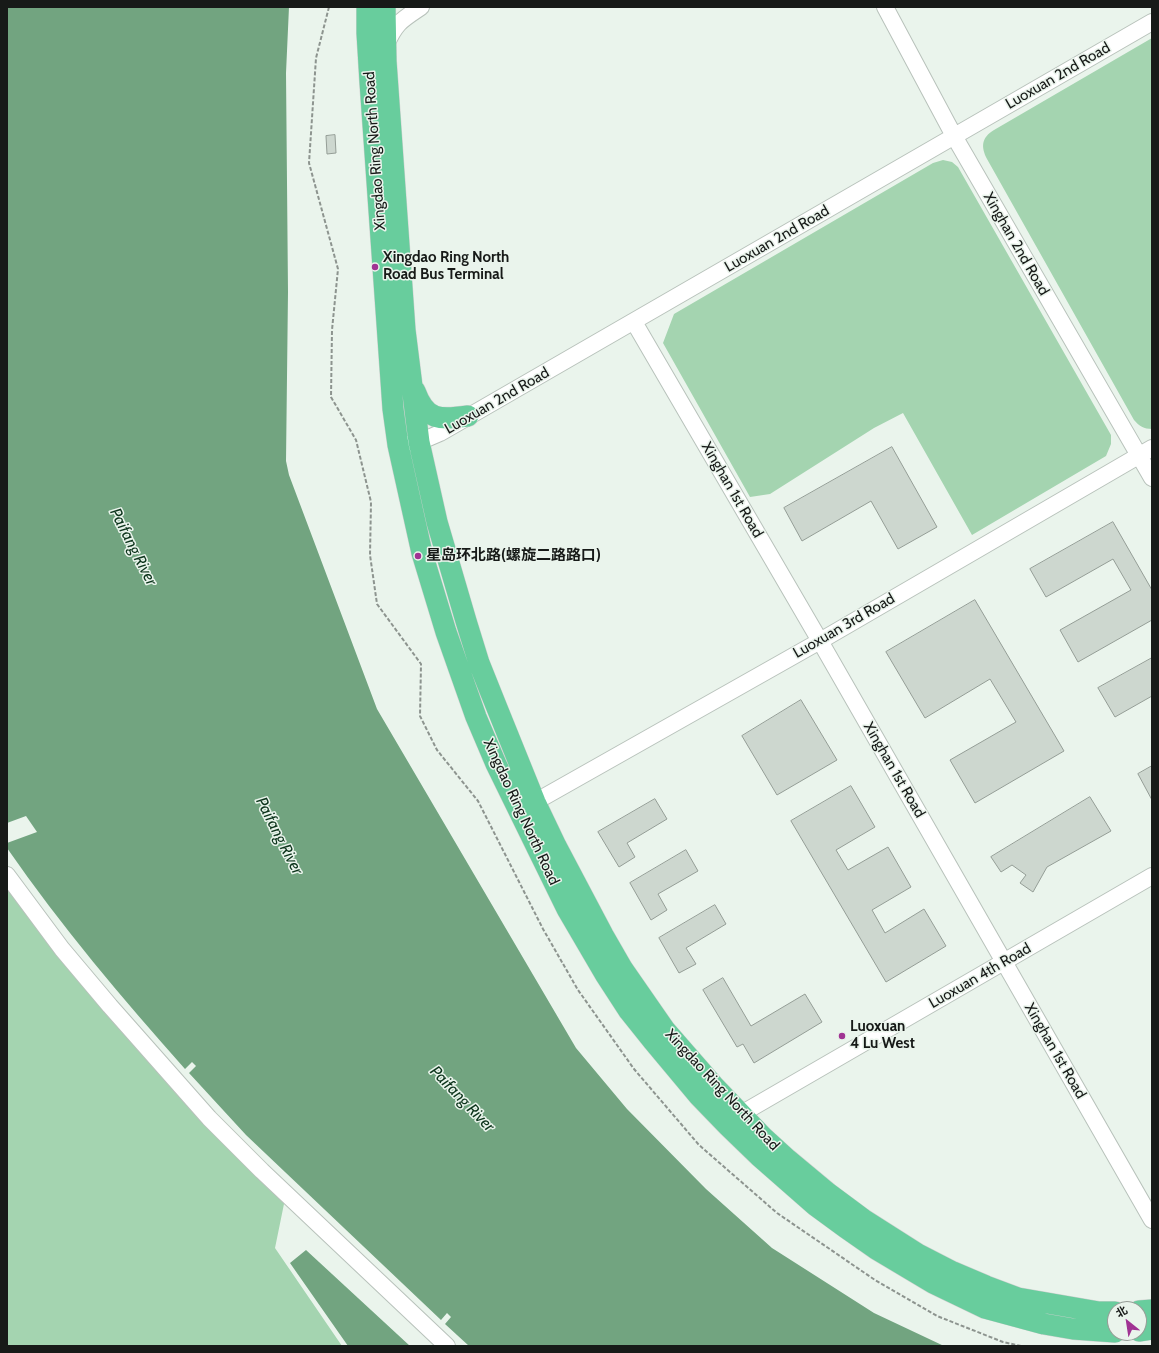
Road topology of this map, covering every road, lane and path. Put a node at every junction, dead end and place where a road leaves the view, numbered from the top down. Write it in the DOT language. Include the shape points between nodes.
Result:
graph roads {
  1 [pos="367,7"];
  2 [pos="385,7"];
  3 [pos="421,7"];
  4 [pos="885,7"];
  5 [pos="1152,22"];
  6 [pos="386,46"];
  7 [pos="954,136"];
  8 [pos="634,322"];
  9 [pos="411,378"];
  10 [pos="468,416"];
  11 [pos="419,442"];
  12 [pos="398,445"];
  13 [pos="1146,452"];
  14 [pos="1152,478"];
  15 [pos="820,641"];
  16 [pos="535,802"];
  17 [pos="7,875"];
  18 [pos="1152,876"];
  19 [pos="1004,962"];
  20 [pos="734,1120"];
  21 [pos="1152,1220"];
  22 [pos="1107,1312"];
  23 [pos="1107,1331"];
  24 [pos="447,1346"];
  1 -- 12 [label="main road, Xingdao Ring North Road" via="380,226 393,409"];
  2 -- 6 [label="main road, Xingdao Ring North Road"];
  3 -- 6 [label="street" via="400,21"];
  4 -- 7 [label="street, Xinghan 2nd Road"];
  5 -- 7 [label="street, Luoxuan 2nd Road"];
  6 -- 9 [label="main road, Xingdao Ring North Road" via="404,322"];
  7 -- 8 [label="street, Luoxuan 2nd Road"];
  7 -- 13 [label="street, Xinghan 2nd Road"];
  8 -- 10 [label="street, Luoxuan 2nd Road"];
  8 -- 15 [label="street, Xinghan 1st Road"];
  9 -- 10 [label="main road" via="420,403 432,415 447,419"];
  9 -- 11 [label="main road, Xingdao Ring North Road"];
  10 -- 11 [label="street, Luoxuan 2nd Road"];
  11 -- 12 [label="street, Luoxuan 2nd Road"];
  11 -- 16 [label="main road, Xingdao Ring North Road" via="437,522 479,663"];
  12 -- 20 [label="main road, Xingdao Ring North Road" via="422,553 446,632 476,717 526,827 567,909 629,1010 695,1091"];
  13 -- 14 [label="street, Xinghan 2nd Road"];
  13 -- 15 [label="street, Luoxuan 3rd Road"];
  15 -- 16 [label="street, Luoxuan 3rd Road"];
  15 -- 19 [label="street, Xinghan 1st Road"];
  16 -- 20 [label="main road, Xingdao Ring North Road" via="622,968 665,1030 713,1085"];
  17 -- 24 [label="street" via="66,954 209,1118"];
  18 -- 19 [label="street, Luoxuan 4th Road"];
  19 -- 20 [label="street, Luoxuan 4th Road"];
  19 -- 21 [label="street, Xinghan 1st Road"];
  20 -- 22 [label="main road, Xingdao Ring North Road" via="763,1137 828,1193 918,1254 953,1272 1018,1298"];
  20 -- 23 [label="main road, Xingdao Ring North Road" via="784,1178 840,1224 933,1283 985,1308 1014,1317 1073,1329"];
}
